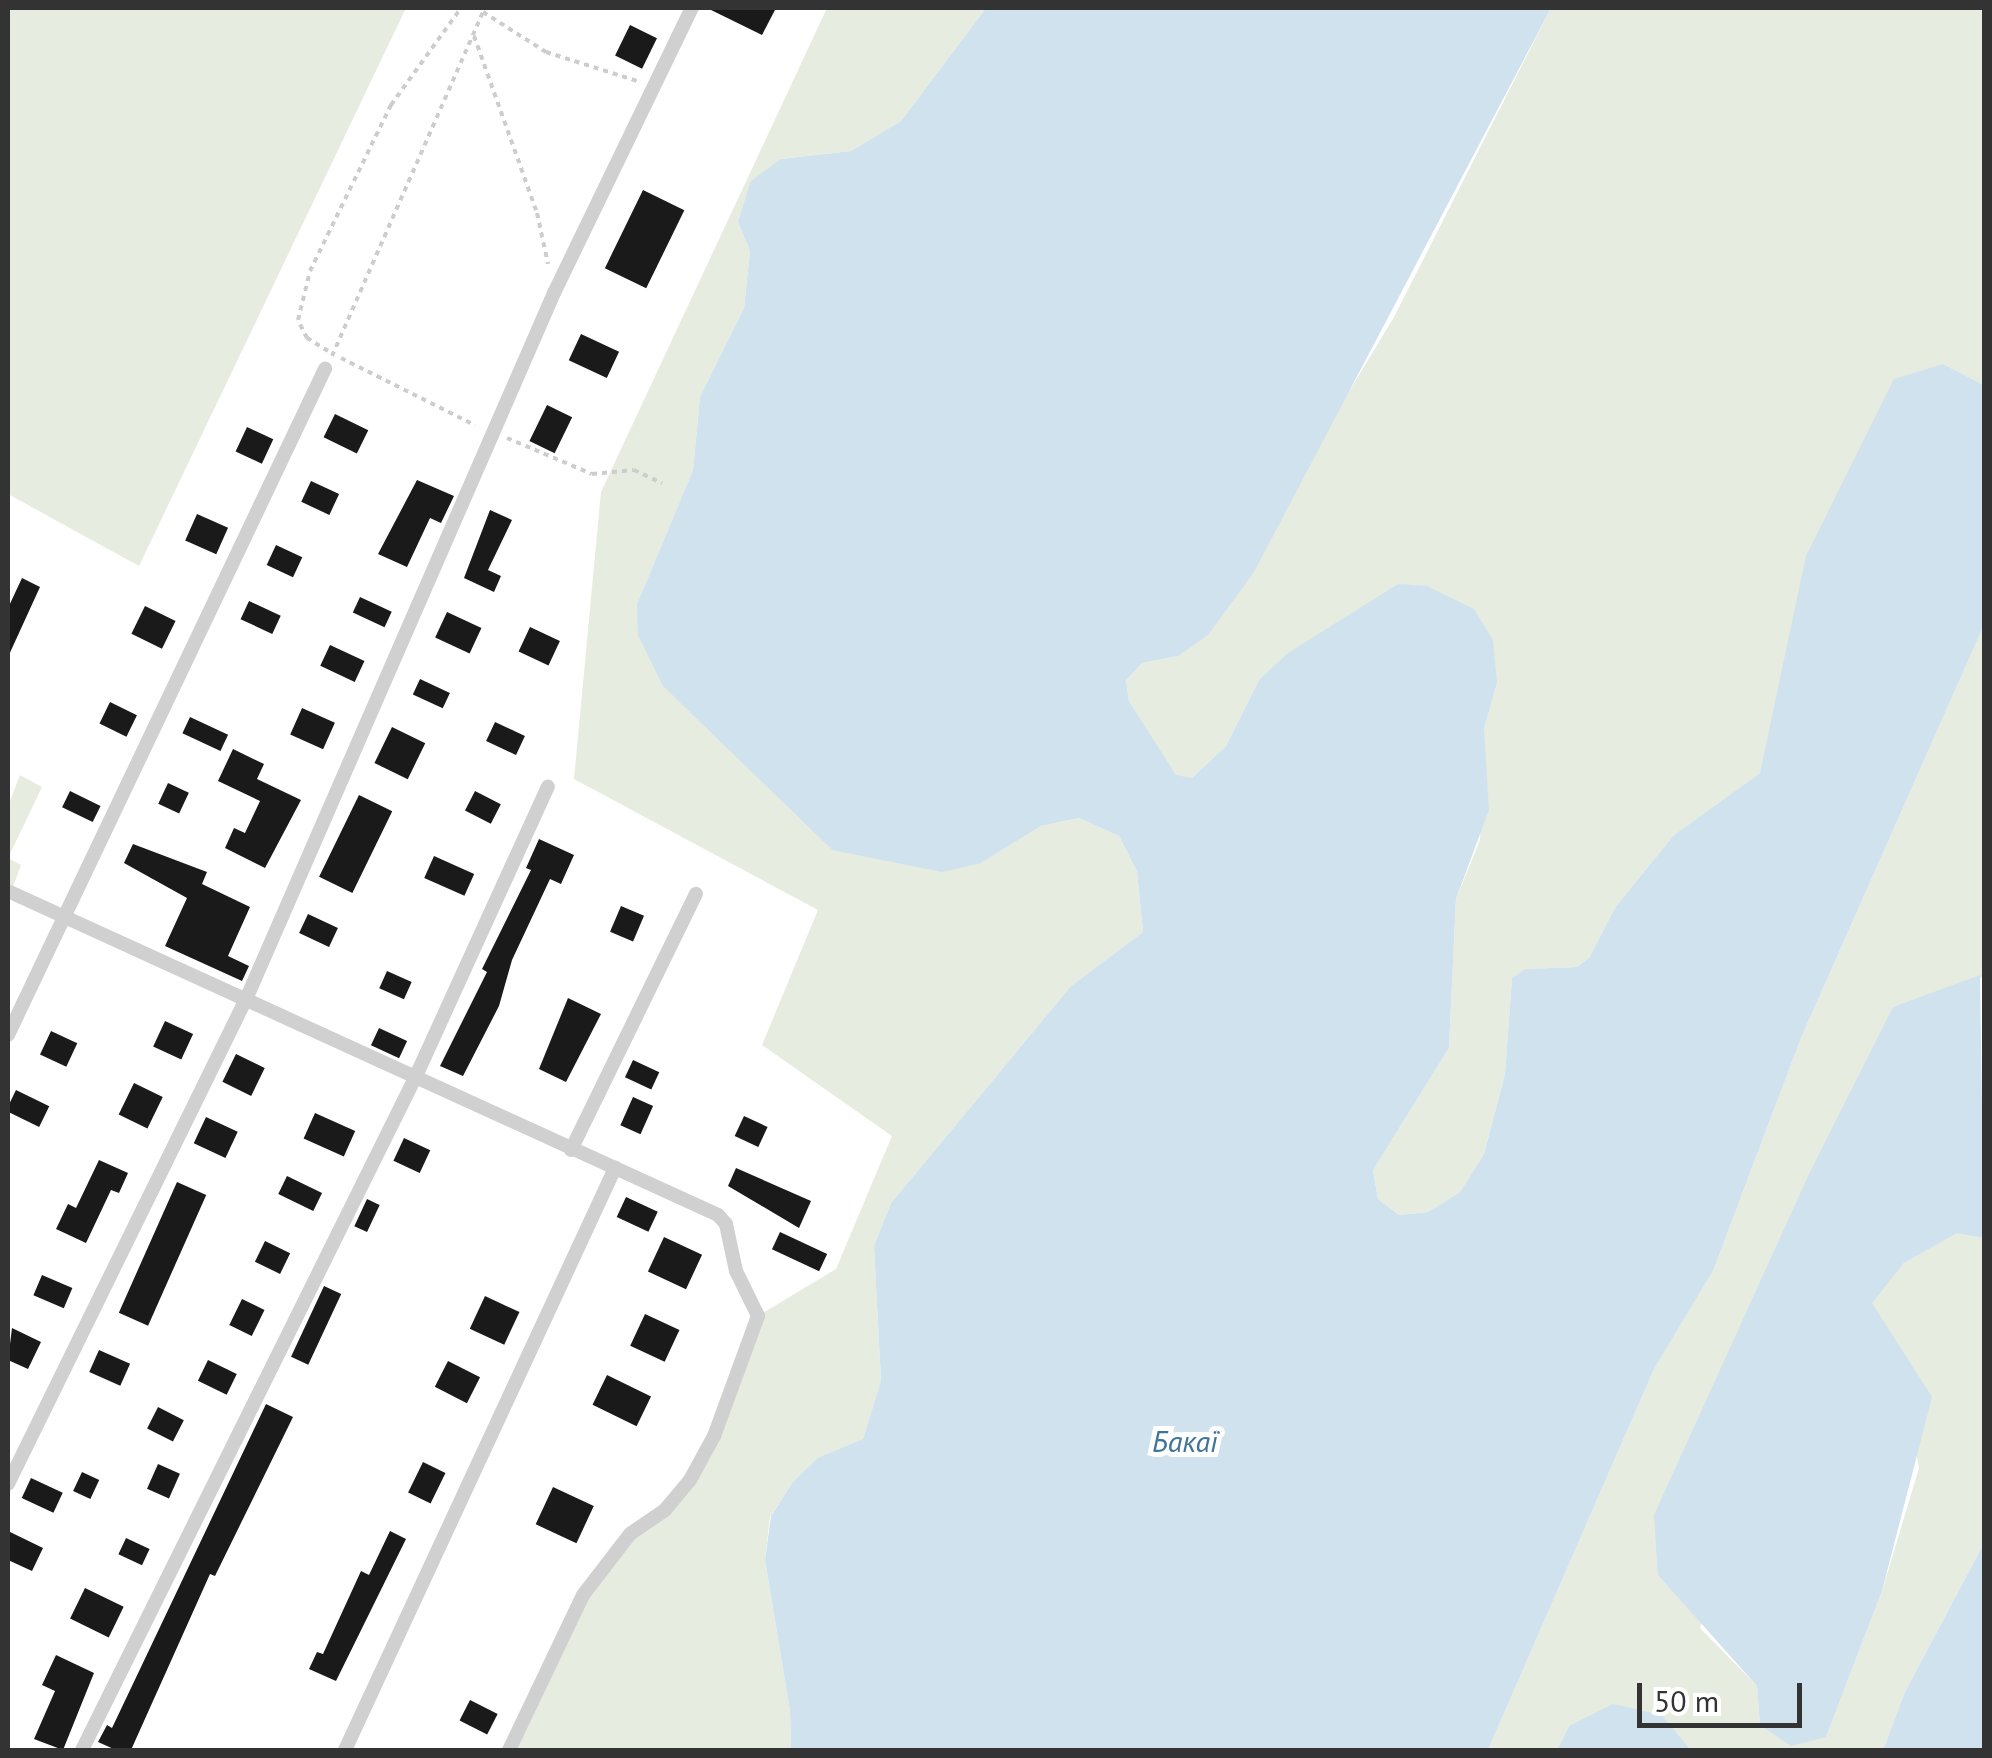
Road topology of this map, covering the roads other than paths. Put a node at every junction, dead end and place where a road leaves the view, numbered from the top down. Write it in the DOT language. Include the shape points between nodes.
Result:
graph roads {
  1 [pos="692,8"];
  2 [pos="325,369"];
  3 [pos="548,787"];
  4 [pos="10,892"];
  5 [pos="696,894"];
  6 [pos="66,919"];
  7 [pos="248,997"];
  8 [pos="8,1035"];
  9 [pos="416,1076"];
  10 [pos="572,1150"];
  11 [pos="616,1168"];
  12 [pos="8,1484"];
  13 [pos="82,1750"];
  14 [pos="345,1750"];
  15 [pos="509,1750"];
  1 -- 7 [label="lane" via="554,293"];
  2 -- 6 [label="lane"];
  3 -- 9 [label="lane"];
  4 -- 6 [label="lane"];
  5 -- 10 [label="lane"];
  6 -- 7 [label="lane"];
  6 -- 8 [label="lane"];
  7 -- 9 [label="lane"];
  7 -- 12 [label="lane"];
  9 -- 10 [label="lane"];
  9 -- 13 [label="lane"];
  10 -- 11 [label="lane"];
  11 -- 14 [label="lane"];
  11 -- 15 [label="lane" via="718,1215 758,1316 714,1436 690,1480 630,1534 582,1596"];
}
